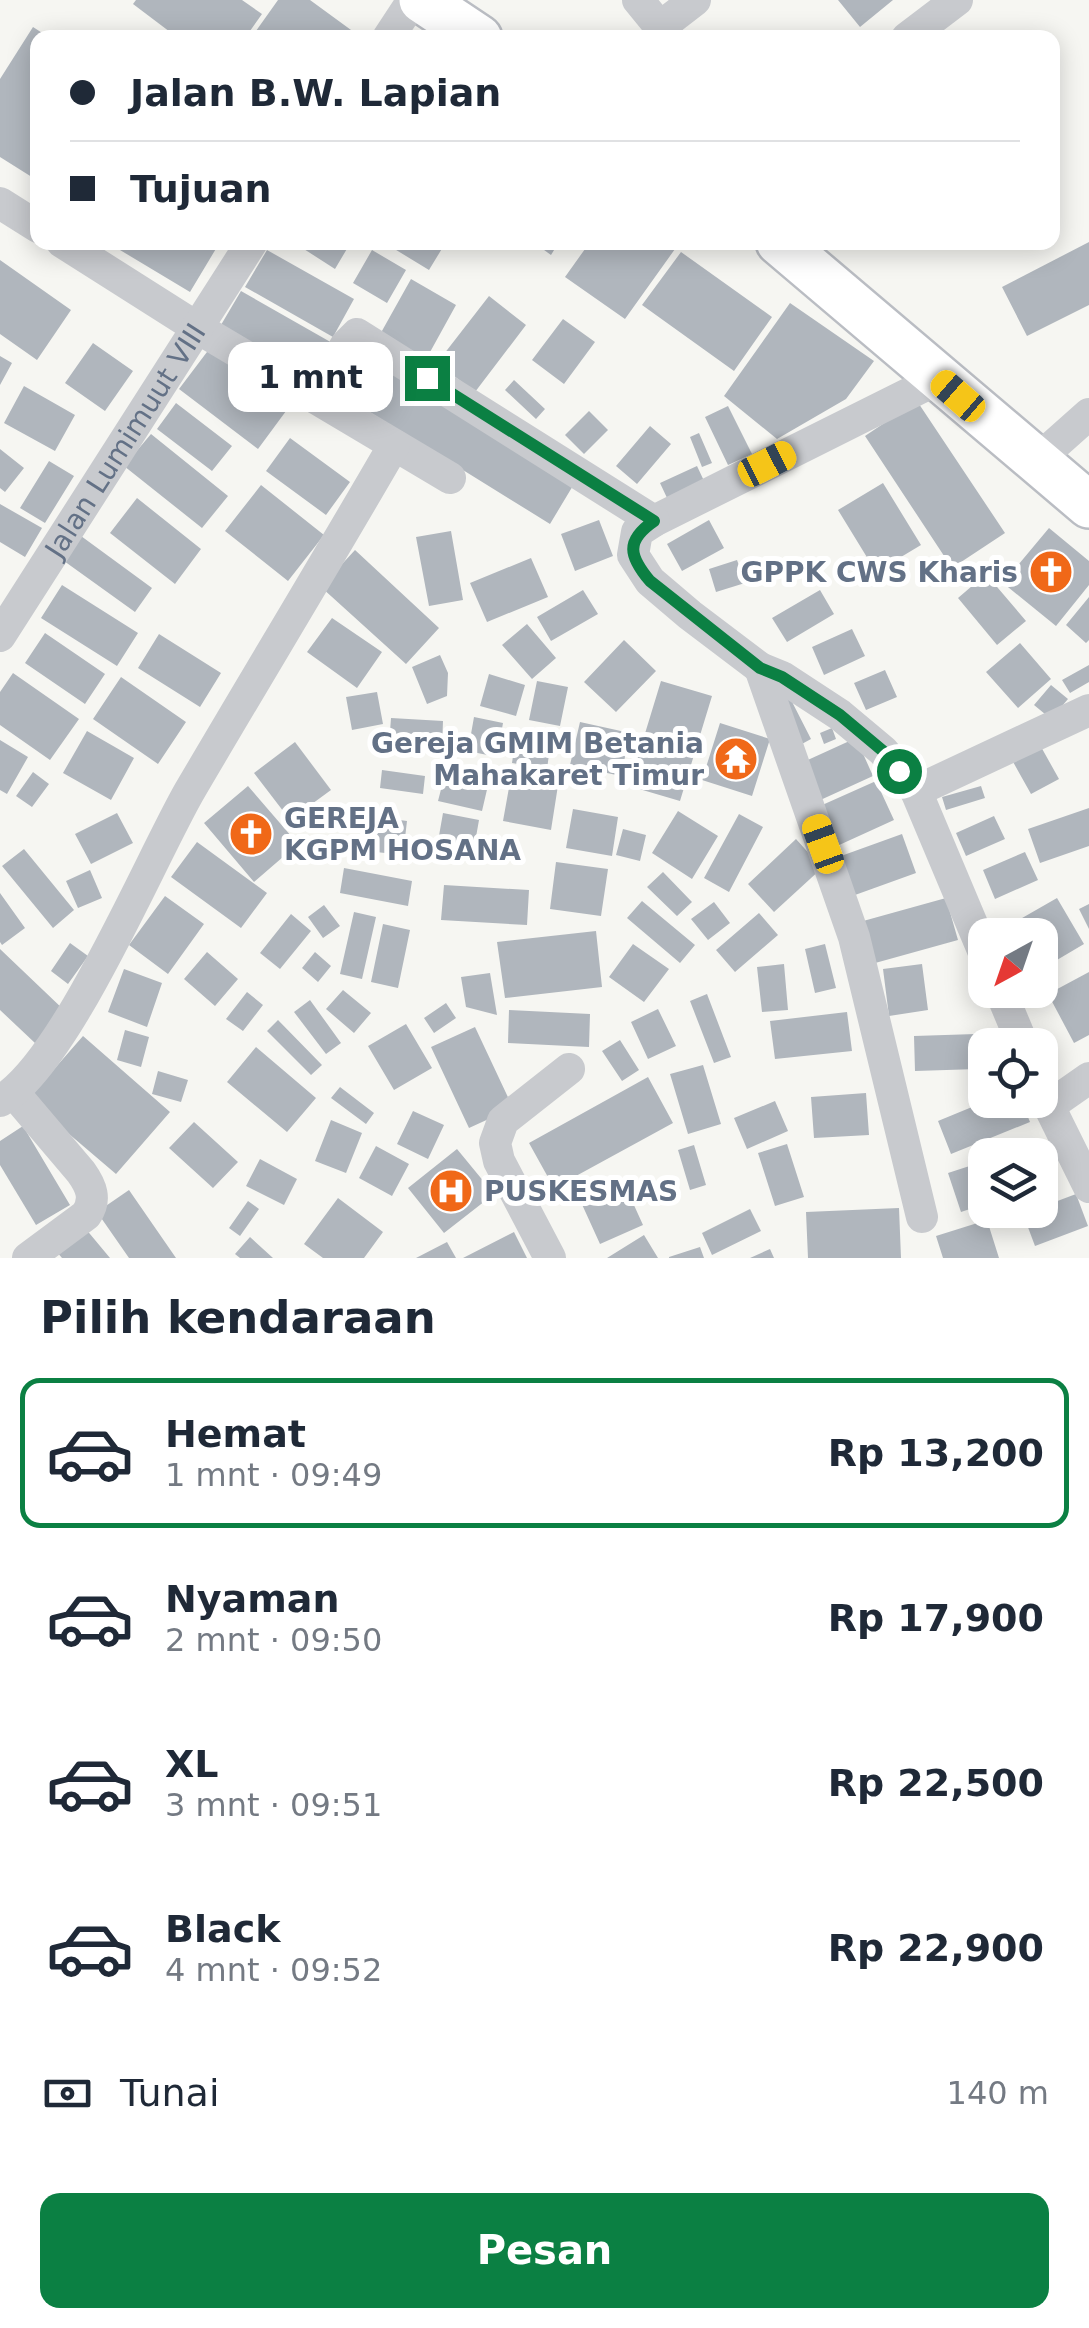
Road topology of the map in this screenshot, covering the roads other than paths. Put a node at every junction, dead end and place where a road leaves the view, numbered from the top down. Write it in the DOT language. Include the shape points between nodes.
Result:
graph roads {
  1 [pos="413,0"];
  2 [pos="422,0"];
  3 [pos="638,0"];
  4 [pos="696,0"];
  5 [pos="957,0"];
  6 [pos="393,30"];
  7 [pos="468,30"];
  8 [pos="663,30"];
  9 [pos="667,30"];
  10 [pos="918,30"];
  11 [pos="0,204"];
  12 [pos="30,222"];
  13 [pos="75,250"];
  14 [pos="247,250"];
  15 [pos="788,250"];
  16 [pos="196,327"];
  17 [pos="938,379"];
  18 [pos="315,398"];
  19 [pos="1089,414"];
  20 [pos="394,445"];
  21 [pos="1035,462"];
  22 [pos="450,478"];
  23 [pos="1089,505"];
  24 [pos="654,521"];
  25 [pos="0,636"];
  26 [pos="760,668"];
  27 [pos="1089,710"];
  28 [pos="916,792"];
  29 [pos="969,918"];
  30 [pos="569,1069"];
  31 [pos="1089,1078"];
  32 [pos="1058,1090"];
  33 [pos="7,1097"];
  34 [pos="1055,1118"];
  35 [pos="1089,1187"];
  36 [pos="922,1217"];
  37 [pos="28,1258"];
  38 [pos="550,1258"];
  1 -- 6 [label="street"];
  2 -- 7 [label="street"];
  3 -- 8 [label="street"];
  4 -- 9 [label="street"];
  5 -- 10 [label="street"];
  11 -- 12 [label="street"];
  13 -- 16 [label="street"];
  14 -- 16 [label="street, Jalan Lumimuut VIII"];
  15 -- 17 [label="street"];
  16 -- 18 [label="street"];
  16 -- 25 [label="street, Jalan Lumimuut VIII"];
  17 -- 21 [label="street"];
  17 -- 24 [label="street"];
  18 -- 20 [label="street"];
  18 -- 24 [label="street" via="357,334"];
  19 -- 21 [label="street"];
  20 -- 22 [label="street"];
  20 -- 33 [label="street" via="190,792 87,987"];
  21 -- 23 [label="street"];
  24 -- 26 [label="street" via="634,538 639,568"];
  26 -- 28 [label="street" via="840,715 883,751"];
  26 -- 36 [label="street" via="854,937"];
  27 -- 28 [label="street"];
  28 -- 29 [label="street"];
  30 -- 38 [label="street" via="504,1121 495,1143"];
  31 -- 32 [label="street"];
  33 -- 37 [label="street" via="81,1172 92,1196 86,1215"];
  34 -- 35 [label="street"];
}
